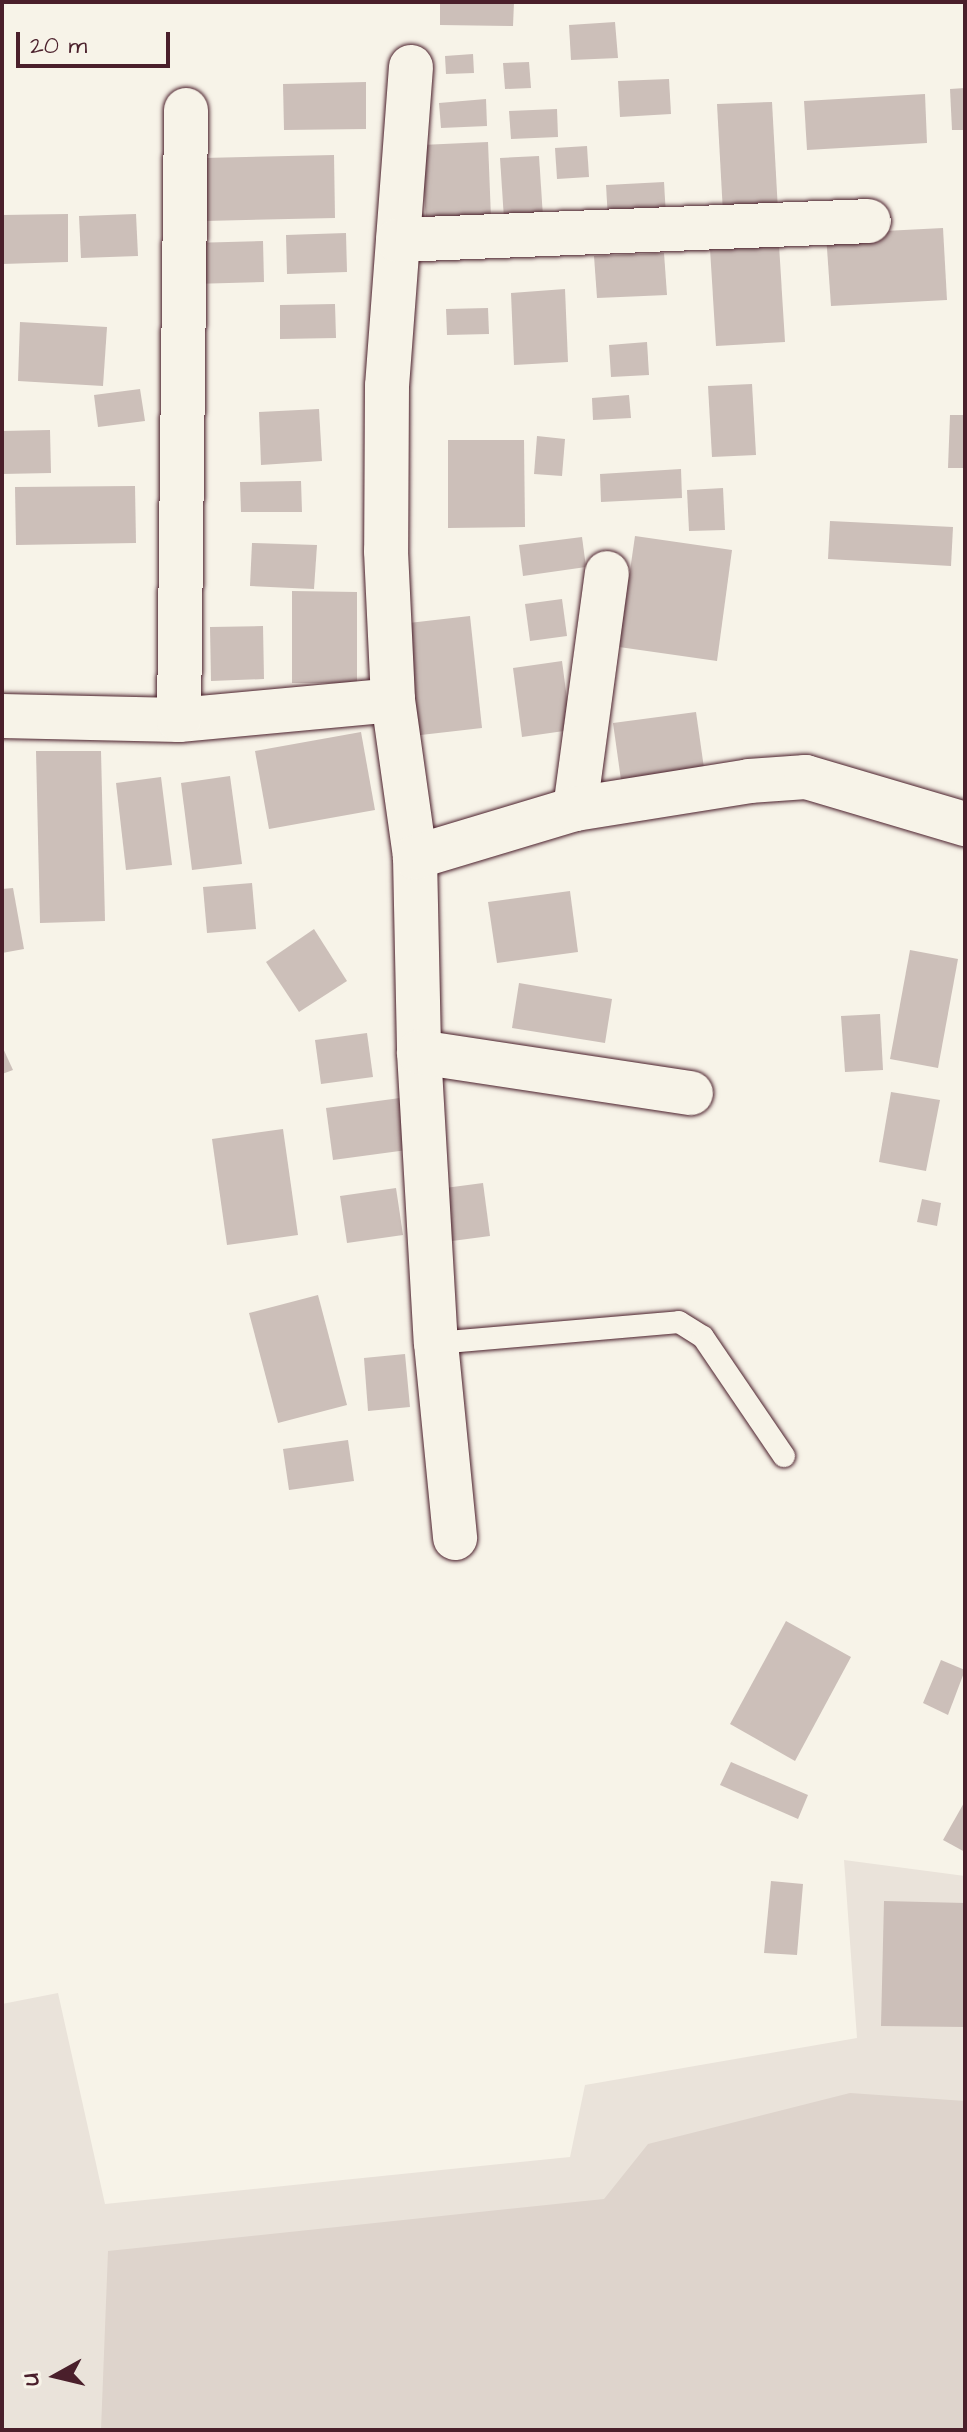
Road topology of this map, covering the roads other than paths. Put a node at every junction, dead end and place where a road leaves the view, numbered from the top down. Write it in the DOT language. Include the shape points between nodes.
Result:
graph roads {
  1 [pos="411,67"];
  2 [pos="186,110"];
  3 [pos="869,221"];
  4 [pos="398,240"];
  5 [pos="607,573"];
  6 [pos="393,700"];
  7 [pos="2,716"];
  8 [pos="179,720"];
  9 [pos="575,809"];
  10 [pos="965,824"];
  11 [pos="415,857"];
  12 [pos="419,1052"];
  13 [pos="691,1093"];
  14 [pos="436,1343"];
  15 [pos="784,1456"];
  16 [pos="455,1538"];
  1 -- 4 [label="street"];
  2 -- 8 [label="street"];
  3 -- 4 [label="street"];
  4 -- 6 [label="street" via="387,386 386,551"];
  5 -- 9 [label="street"];
  6 -- 8 [label="street"];
  6 -- 11 [label="street"];
  7 -- 8 [label="street"];
  9 -- 10 [label="street" via="806,777"];
  9 -- 11 [label="street"];
  11 -- 12 [label="street"];
  12 -- 13 [label="street"];
  12 -- 14 [label="street"];
  14 -- 15 [label="lane" via="679,1322 703,1337"];
  14 -- 16 [label="street"];
}
